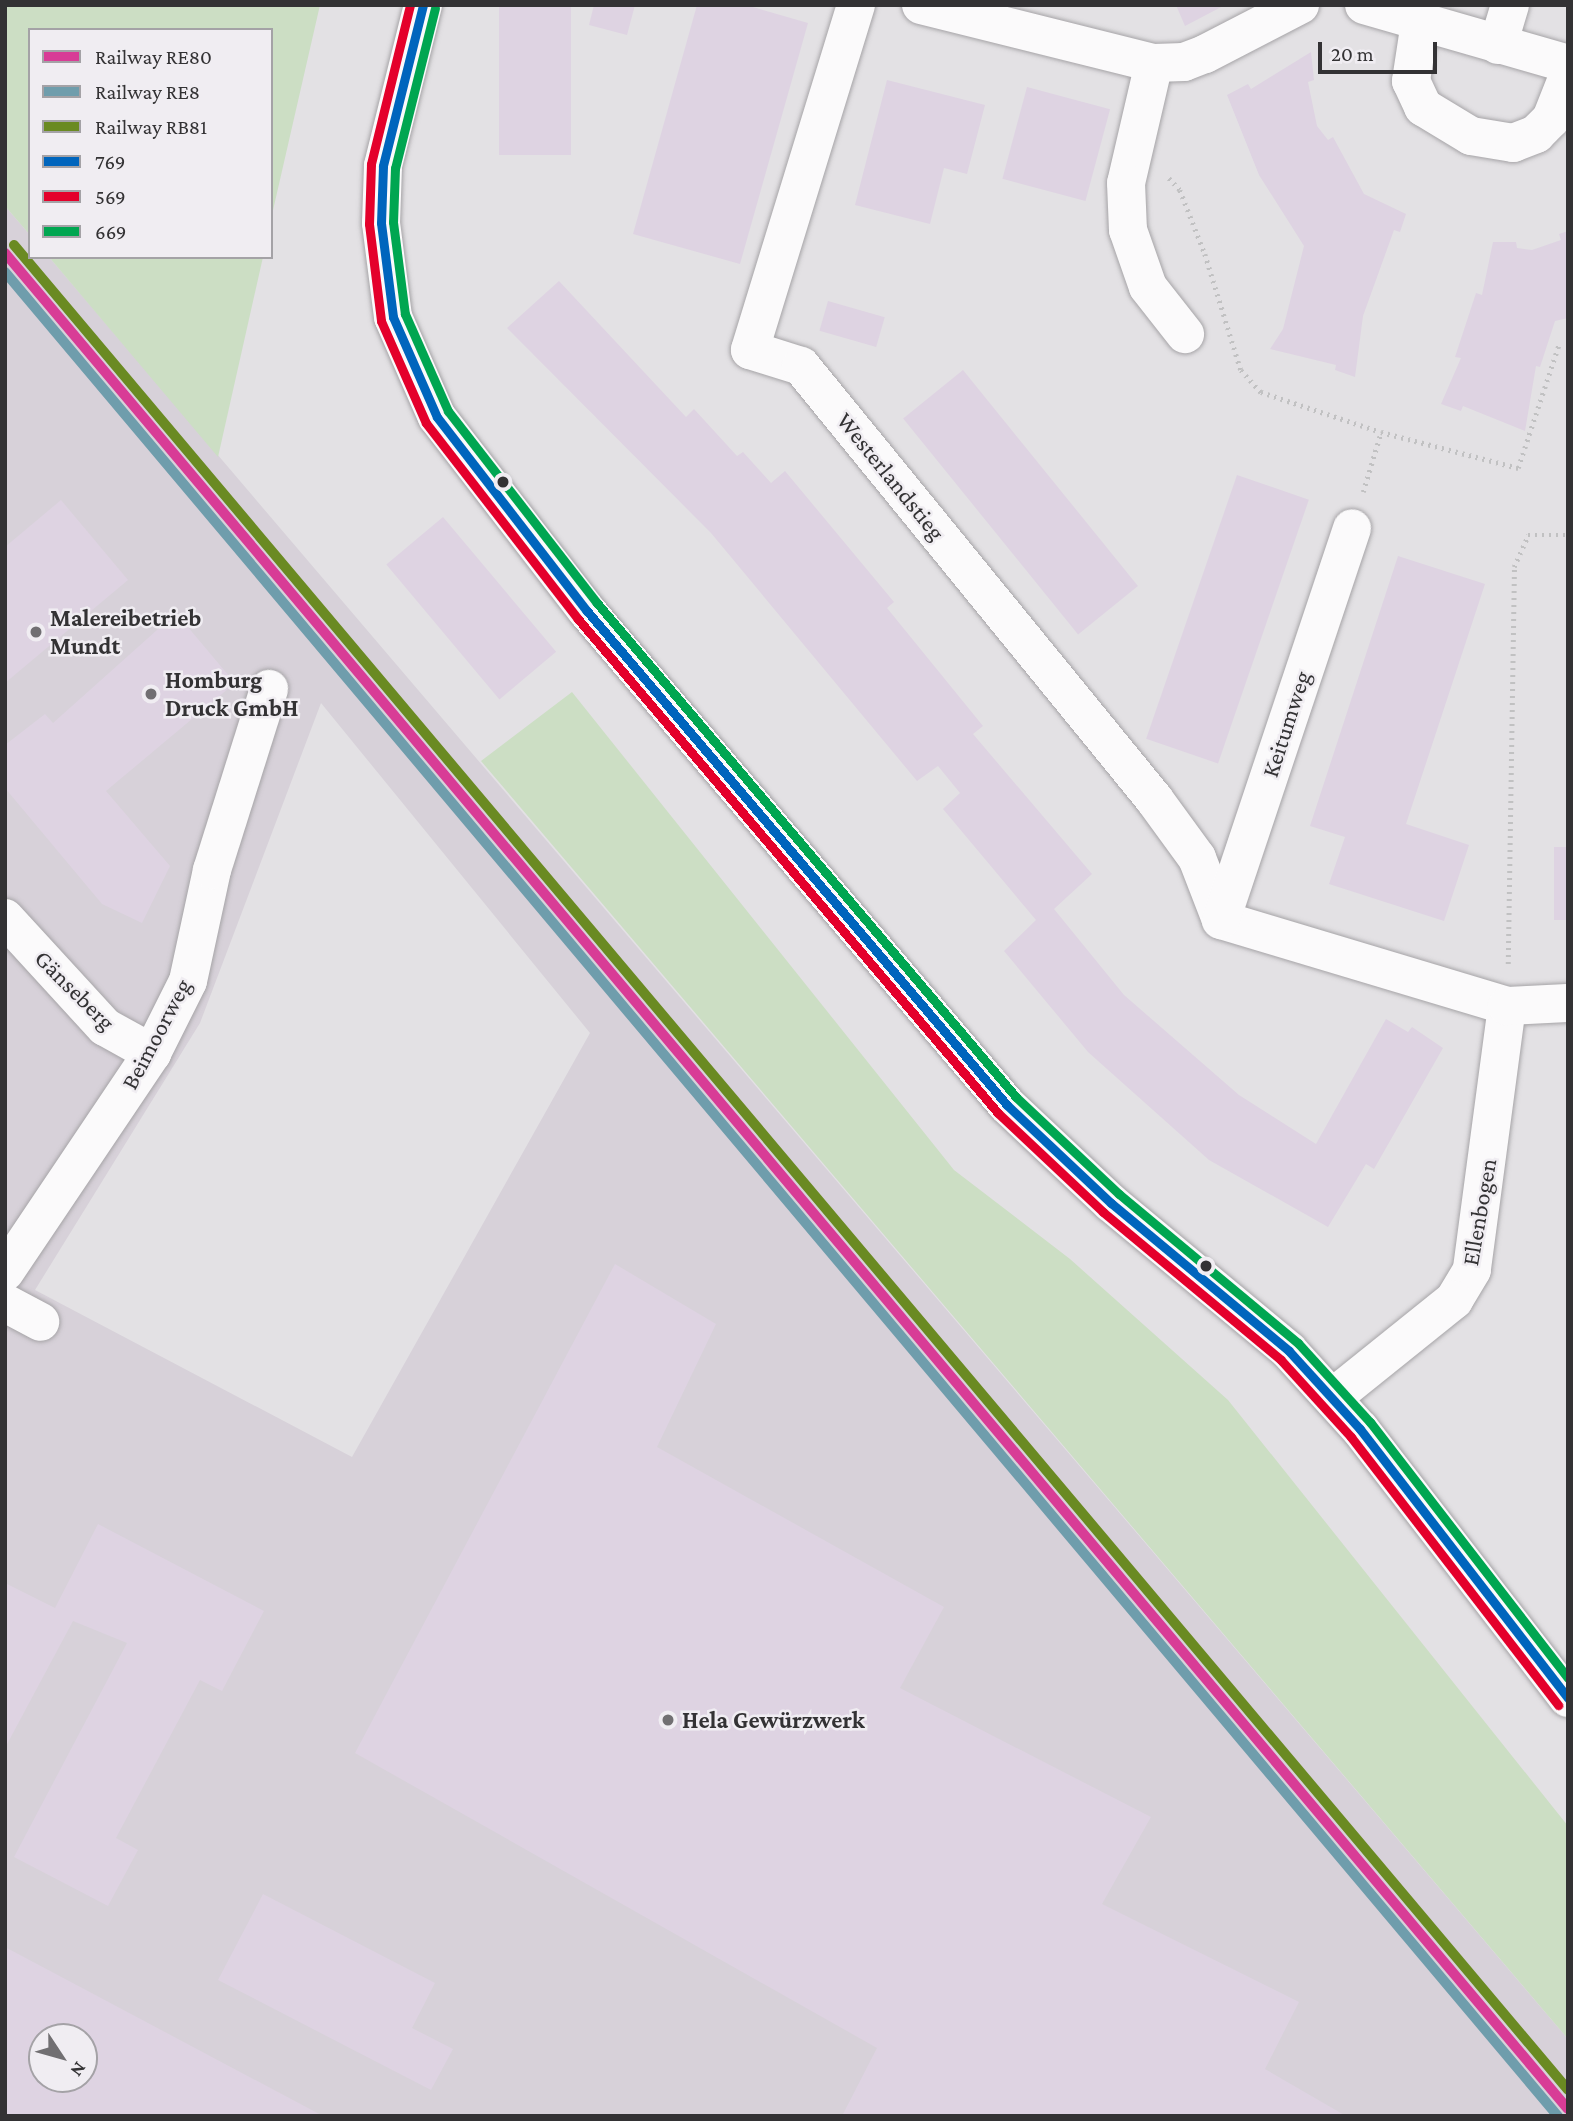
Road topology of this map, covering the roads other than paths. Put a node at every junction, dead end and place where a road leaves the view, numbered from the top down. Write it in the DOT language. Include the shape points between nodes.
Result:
graph roads {
  1 [pos="423,5"];
  2 [pos="856,5"];
  3 [pos="920,5"];
  4 [pos="1300,5"];
  5 [pos="1364,5"];
  6 [pos="1510,5"];
  7 [pos="1420,22"];
  8 [pos="1498,45"];
  9 [pos="1154,62"];
  10 [pos="1568,64"];
  11 [pos="1568,76"];
  12 [pos="1185,334"];
  13 [pos="1352,528"];
  14 [pos="269,689"];
  15 [pos="5,918"];
  16 [pos="1221,920"];
  17 [pos="1568,1003"];
  18 [pos="1507,1006"];
  19 [pos="152,1053"];
  20 [pos="5,1272"];
  21 [pos="5,1303"];
  22 [pos="40,1322"];
  23 [pos="1332,1398"];
  24 [pos="1568,1698"];
  1 -- 23 [label="street" via="383,166 381,223 393,317 437,416 587,611 1007,1105 1111,1203 1289,1351"];
  2 -- 16 [label="street, Westerlandstieg" via="750,350 801,366 1154,799 1197,858"];
  3 -- 9 [label="street"];
  4 -- 9 [label="street" via="1205,54 1184,62"];
  5 -- 7 [label="street"];
  6 -- 8 [label="street"];
  7 -- 8 [label="street"];
  7 -- 11 [label="street" via="1411,81 1423,107 1471,136 1513,143 1535,134 1550,119"];
  8 -- 10 [label="street"];
  9 -- 12 [label="street" via="1126,183 1128,230 1148,287"];
  13 -- 16 [label="street, Keitumweg"];
  14 -- 19 [label="street, Beimoorweg" via="212,870 188,981"];
  15 -- 19 [label="street, Gänseberg" via="105,1027"];
  16 -- 18 [label="street"];
  17 -- 18 [label="street"];
  18 -- 23 [label="street, Ellenbogen" via="1472,1270 1454,1300"];
  19 -- 20 [label="street, Beimoorweg"];
  21 -- 22 [label="street"];
  23 -- 24 [label="street"];
}
